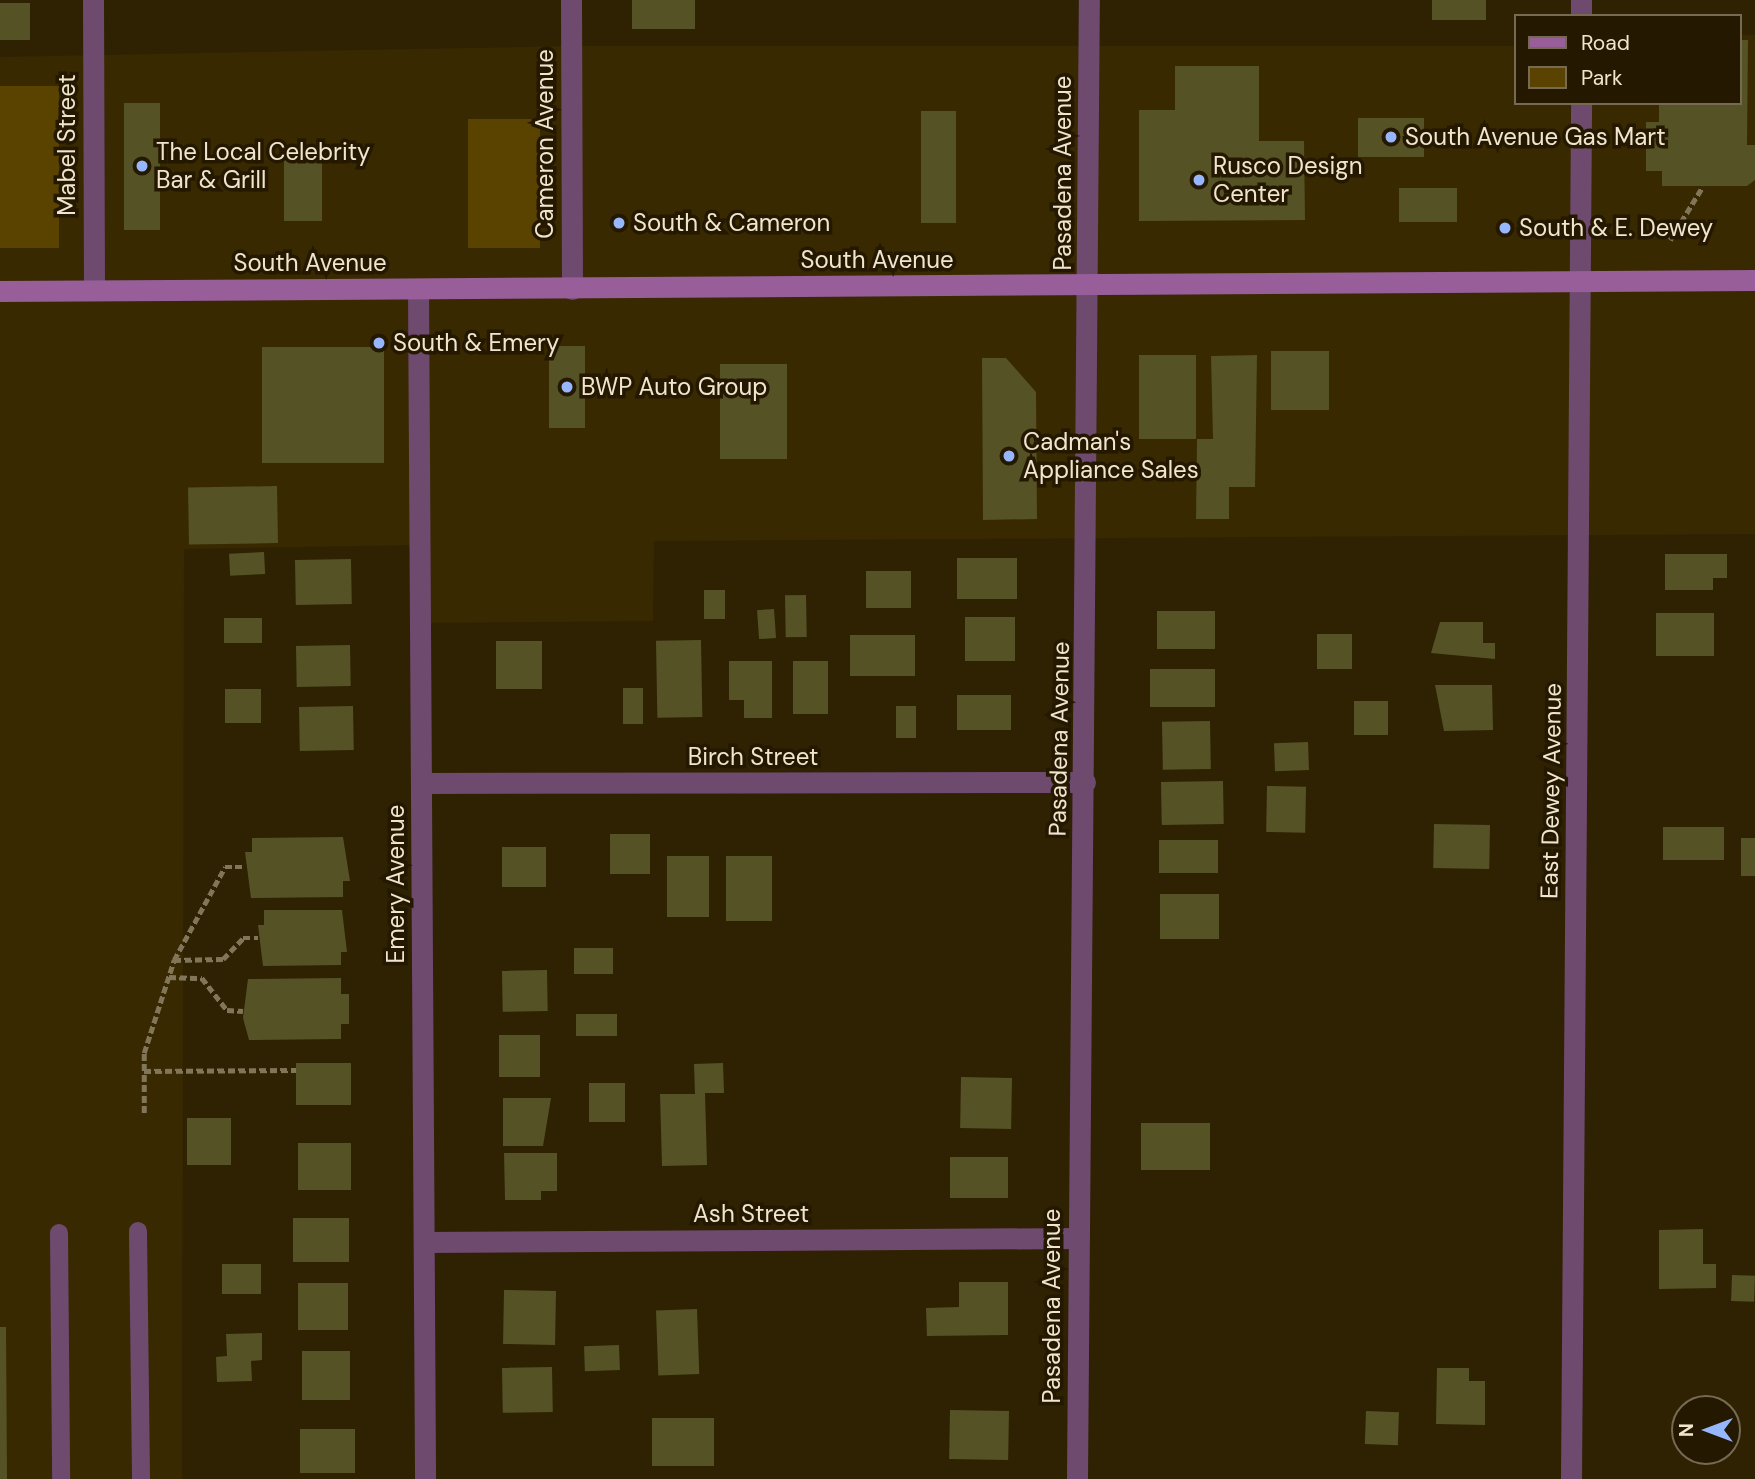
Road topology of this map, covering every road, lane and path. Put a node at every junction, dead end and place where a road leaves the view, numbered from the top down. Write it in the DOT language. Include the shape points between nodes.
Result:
graph roads {
  1 [pos="93,0"];
  2 [pos="571,0"];
  3 [pos="1089,0"];
  4 [pos="1581,105"];
  5 [pos="1703,186"];
  6 [pos="1670,240"];
  7 [pos="1755,281"];
  8 [pos="1581,282"];
  9 [pos="1089,285"];
  10 [pos="418,289"];
  11 [pos="572,289"];
  12 [pos="94,290"];
  13 [pos="0,291"];
  14 [pos="1085,782"];
  15 [pos="422,783"];
  16 [pos="245,867"];
  17 [pos="258,938"];
  18 [pos="174,960"];
  19 [pos="169,977"];
  20 [pos="243,1011"];
  21 [pos="296,1070"];
  22 [pos="144,1071"];
  23 [pos="144,1113"];
  24 [pos="138,1231"];
  25 [pos="59,1233"];
  26 [pos="1079,1238"];
  27 [pos="424,1242"];
  28 [pos="61,1479"];
  29 [pos="141,1479"];
  30 [pos="425,1479"];
  31 [pos="1077,1479"];
  32 [pos="1571,1479"];
  1 -- 12 [label="street, Mabel Street"];
  2 -- 11 [label="street, Cameron Avenue"];
  3 -- 9 [label="street, Pasadena Avenue"];
  4 -- 8 [label="street, East Dewey Avenue"];
  5 -- 6 [label="path"];
  7 -- 8 [label="main road, South Avenue"];
  8 -- 9 [label="main road, South Avenue"];
  8 -- 32 [label="street, East Dewey Avenue"];
  9 -- 11 [label="main road, South Avenue"];
  9 -- 14 [label="street, Pasadena Avenue"];
  10 -- 11 [label="main road, South Avenue"];
  10 -- 12 [label="main road, South Avenue"];
  10 -- 15 [label="street, Emery Avenue"];
  12 -- 13 [label="main road, South Avenue"];
  14 -- 15 [label="street, Birch Street"];
  14 -- 26 [label="street, Pasadena Avenue"];
  15 -- 27 [label="street, Emery Avenue"];
  16 -- 18 [label="path" via="225,867"];
  17 -- 18 [label="path" via="243,938 223,959"];
  18 -- 19 [label="path"];
  19 -- 20 [label="path" via="202,978 228,1010"];
  19 -- 22 [label="path"];
  21 -- 22 [label="path"];
  22 -- 23 [label="path"];
  24 -- 29 [label="lane"];
  25 -- 28 [label="lane"];
  26 -- 27 [label="street, Ash Street"];
  26 -- 31 [label="street, Pasadena Avenue"];
  27 -- 30 [label="street, Emery Avenue"];
}
